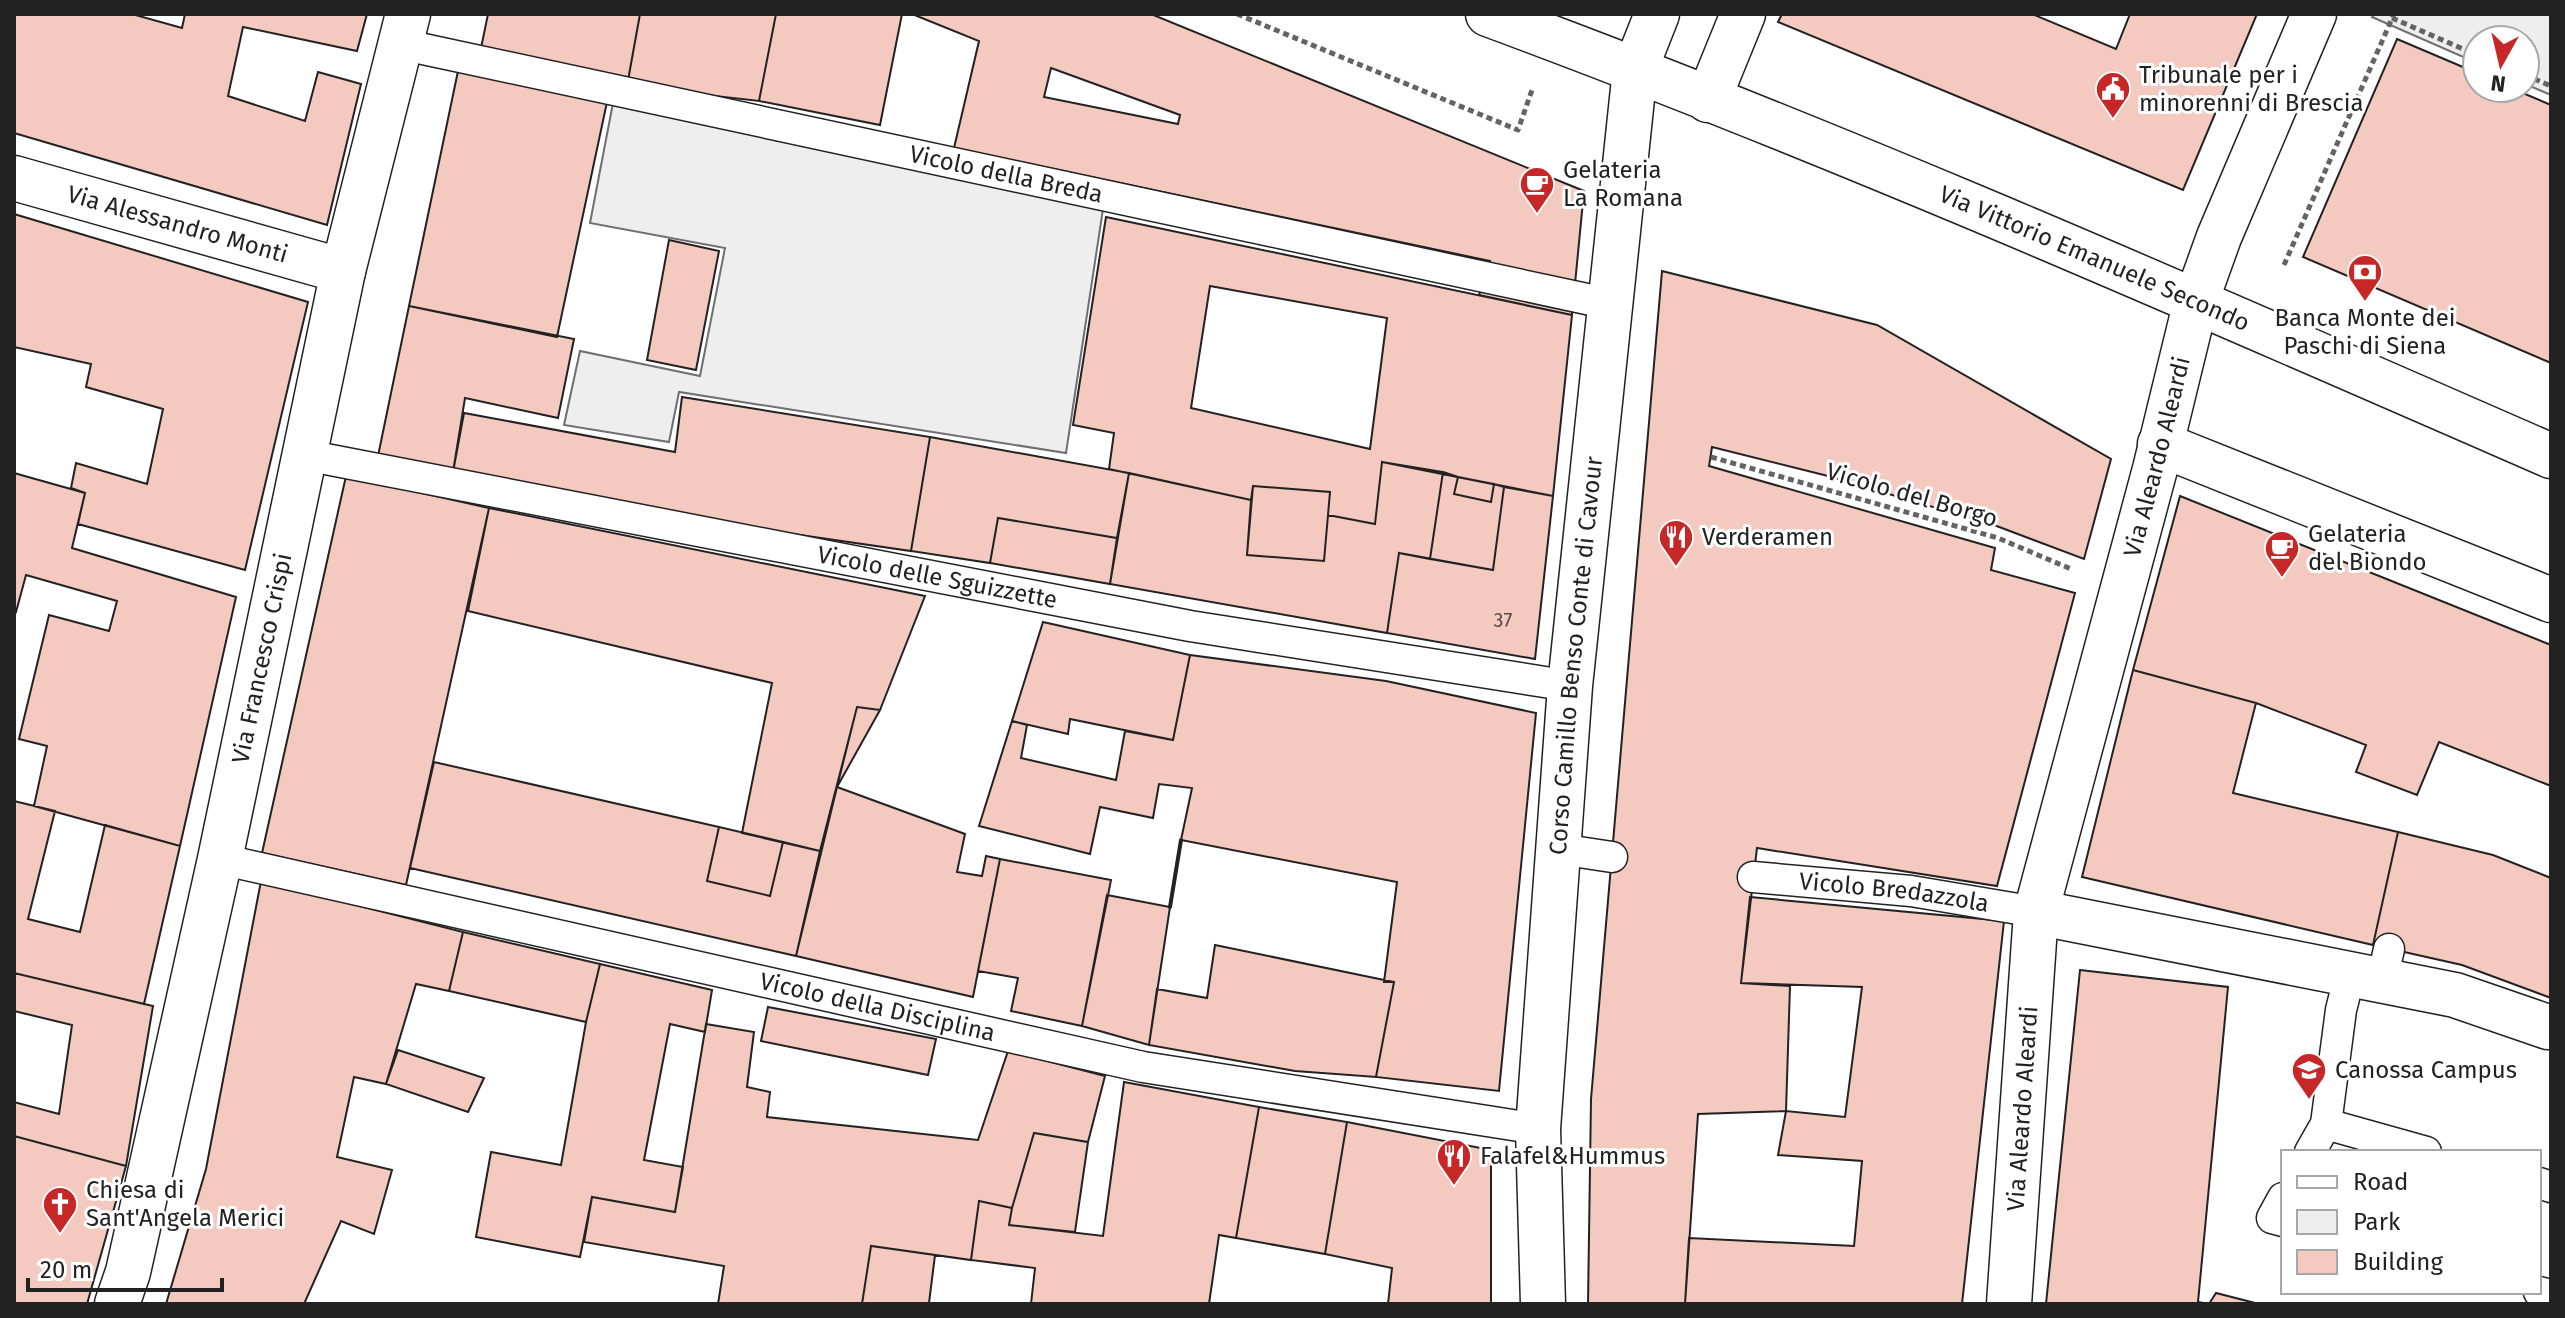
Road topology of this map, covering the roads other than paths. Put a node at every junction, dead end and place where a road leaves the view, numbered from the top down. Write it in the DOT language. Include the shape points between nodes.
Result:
graph roads {
  1 [pos="1488,14"];
  2 [pos="1657,14"];
  3 [pos="1743,14"];
  4 [pos="2314,14"];
  5 [pos="404,29"];
  6 [pos="1635,70"];
  7 [pos="1708,100"];
  8 [pos="14,178"];
  9 [pos="343,271"];
  10 [pos="2196,301"];
  11 [pos="1610,304"];
  12 [pos="2160,444"];
  13 [pos="305,455"];
  14 [pos="2551,456"];
  15 [pos="2551,600"];
  16 [pos="1570,686"];
  17 [pos="1559,849"];
  18 [pos="1612,857"];
  19 [pos="220,859"];
  20 [pos="1753,877"];
  21 [pos="2036,912"];
  22 [pos="2374,968"];
  23 [pos="2550,1027"];
  24 [pos="2326,1124"];
  25 [pos="1538,1129"];
  26 [pos="2311,1150"];
  27 [pos="2419,1150"];
  28 [pos="2281,1202"];
  29 [pos="2281,1220"];
  30 [pos="117,1304"];
  31 [pos="1543,1304"];
  32 [pos="2009,1304"];
  1 -- 6 [label="street, Via Vittorio Emanuele Secondo"];
  2 -- 6 [label="street, Corso Camillo Benso Conte di Cavour"];
  3 -- 7 [label="street"];
  4 -- 10 [label="street, Via Aleardo Aleardi"];
  5 -- 9 [label="street, Via Francesco Crispi"];
  5 -- 11 [label="lane, Vicolo della Breda"];
  6 -- 7 [label="street, Via Vittorio Emanuele Secondo"];
  6 -- 11 [label="street, Corso Camillo Benso Conte di Cavour"];
  7 -- 10 [label="street, Via Vittorio Emanuele Secondo"];
  8 -- 9 [label="street, Via Alessandro Monti"];
  9 -- 13 [label="street, Via Francesco Crispi"];
  10 -- 12 [label="street, Via Aleardo Aleardi"];
  10 -- 14 [label="street, Via Vittorio Emanuele Secondo"];
  11 -- 16 [label="street, Corso Camillo Benso Conte di Cavour"];
  12 -- 15 [label="street"];
  12 -- 21 [label="street, Via Aleardo Aleardi"];
  13 -- 16 [label="lane, Vicolo delle Sguizzette" via="1190,626"];
  13 -- 19 [label="street, Via Francesco Crispi"];
  16 -- 17 [label="street, Corso Camillo Benso Conte di Cavour"];
  17 -- 18 [label="lane"];
  17 -- 25 [label="street, Corso Camillo Benso Conte di Cavour"];
  19 -- 25 [label="lane, Vicolo della Disciplina" via="1143,1067"];
  19 -- 30 [label="street, Via Francesco Crispi"];
  20 -- 21 [label="lane, Vicolo Bredazzola" via="1911,891"];
  21 -- 22 [label="street"];
  21 -- 32 [label="street, Via Aleardo Aleardi"];
  22 -- 23 [label="street"];
  22 -- 24 [label="lane" via="2341,1010"];
  24 -- 26 [label="lane"];
  24 -- 27 [label="lane"];
  25 -- 31 [label="street, Corso Camillo Benso Conte di Cavour"];
  28 -- 29 [label="lane" via="2272,1218"];
}
